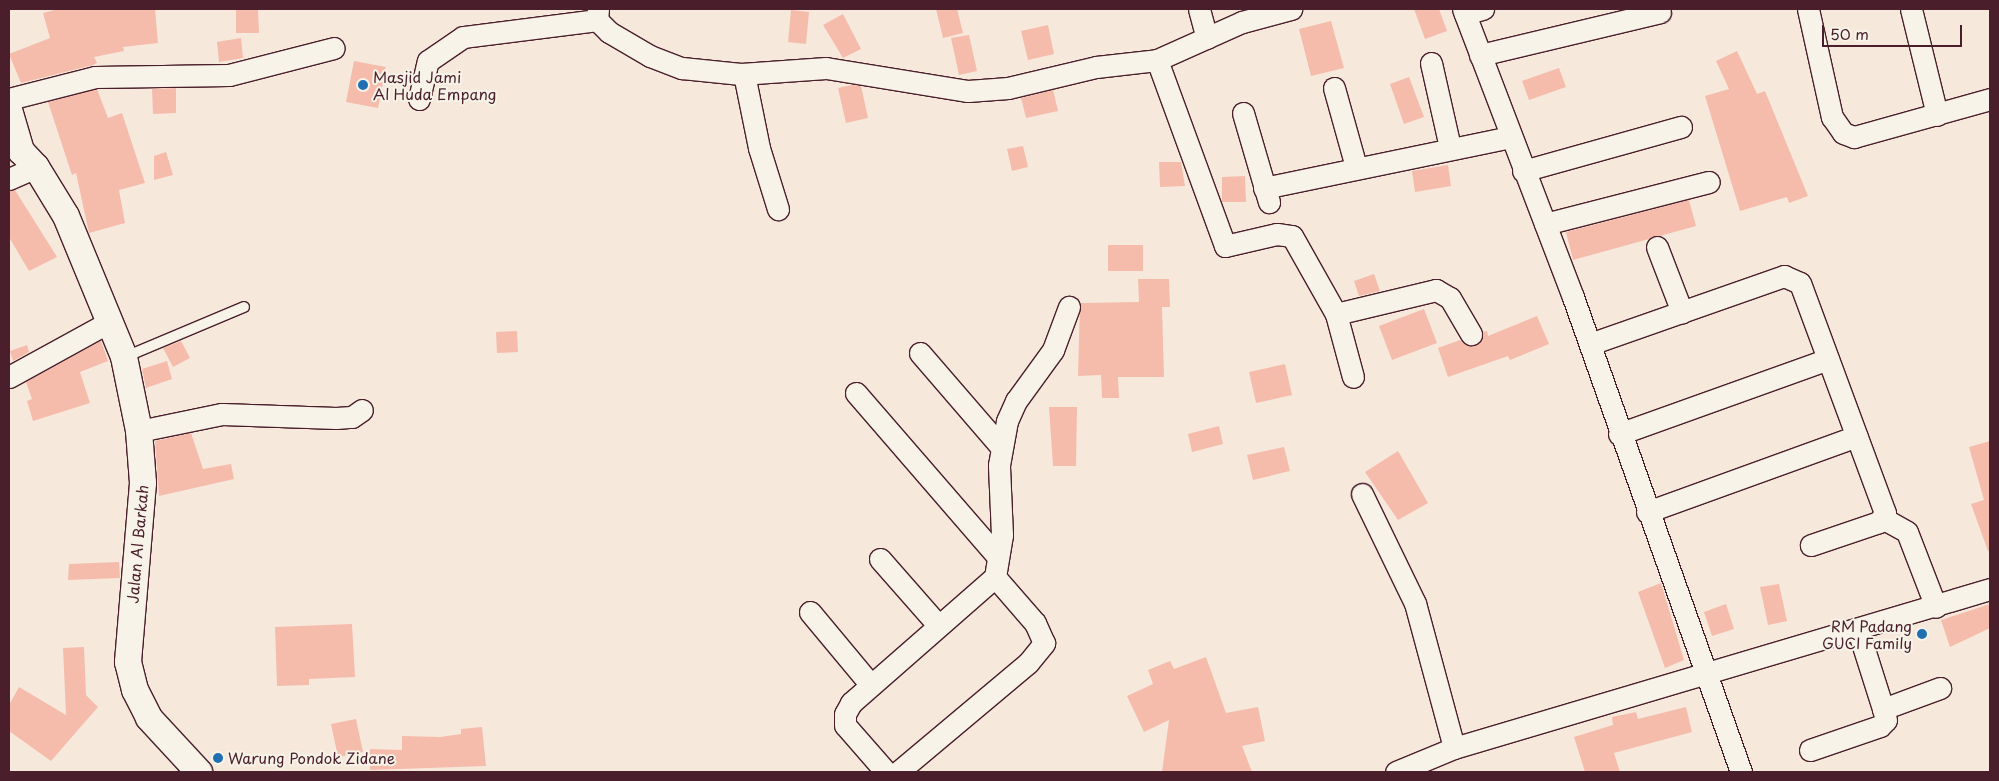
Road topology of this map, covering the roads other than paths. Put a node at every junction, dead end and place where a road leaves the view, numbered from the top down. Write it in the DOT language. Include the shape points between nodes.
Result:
graph roads {
  1 [pos="1199,9"];
  2 [pos="1291,9"];
  3 [pos="1808,9"];
  4 [pos="1911,9"];
  5 [pos="1470,10"];
  6 [pos="1660,12"];
  7 [pos="597,14"];
  8 [pos="1207,38"];
  9 [pos="334,48"];
  10 [pos="1480,55"];
  11 [pos="1157,60"];
  12 [pos="1431,63"];
  13 [pos="744,74"];
  14 [pos="1334,88"];
  15 [pos="9,99"];
  16 [pos="419,99"];
  17 [pos="1990,100"];
  18 [pos="9,110"];
  19 [pos="1243,113"];
  20 [pos="1937,115"];
  21 [pos="1681,128"];
  22 [pos="1510,137"];
  23 [pos="1450,147"];
  24 [pos="36,167"];
  25 [pos="1356,167"];
  26 [pos="1523,171"];
  27 [pos="9,179"];
  28 [pos="1709,182"];
  29 [pos="778,209"];
  30 [pos="1545,224"];
  31 [pos="1657,247"];
  32 [pos="1069,306"];
  33 [pos="244,307"];
  34 [pos="1682,312"];
  35 [pos="1336,314"];
  36 [pos="111,321"];
  37 [pos="1472,334"];
  38 [pos="1590,344"];
  39 [pos="920,352"];
  40 [pos="124,357"];
  41 [pos="1828,359"];
  42 [pos="9,377"];
  43 [pos="1353,377"];
  44 [pos="856,393"];
  45 [pos="362,410"];
  46 [pos="139,431"];
  47 [pos="1619,434"];
  48 [pos="1857,436"];
  49 [pos="1001,447"];
  50 [pos="1362,494"];
  51 [pos="1647,512"];
  52 [pos="1884,519"];
  53 [pos="1811,545"];
  54 [pos="880,559"];
  55 [pos="996,567"];
  56 [pos="1990,588"];
  57 [pos="1936,607"];
  58 [pos="810,612"];
  59 [pos="938,625"];
  60 [pos="1858,630"];
  61 [pos="1707,673"];
  62 [pos="870,684"];
  63 [pos="1940,688"];
  64 [pos="1883,709"];
  65 [pos="1454,748"];
  66 [pos="1810,750"];
  67 [pos="199,772"];
  68 [pos="886,772"];
  69 [pos="898,772"];
  70 [pos="1396,772"];
  71 [pos="1741,772"];
  1 -- 8 [label="street"];
  2 -- 8 [label="street" via="1242,22"];
  3 -- 20 [label="street" via="1832,117 1843,133 1854,137"];
  4 -- 20 [label="street"];
  5 -- 10 [label="street"];
  6 -- 10 [label="street"];
  7 -- 13 [label="street" via="627,44 682,68"];
  7 -- 16 [label="street" via="463,37 428,61"];
  8 -- 11 [label="street"];
  9 -- 15 [label="street" via="229,75 95,77"];
  10 -- 22 [label="street"];
  11 -- 13 [label="street" via="1096,67 1008,88 968,91 826,68"];
  11 -- 35 [label="street" via="1225,246 1277,234 1292,236"];
  12 -- 23 [label="street"];
  13 -- 29 [label="street" via="759,148"];
  14 -- 25 [label="street"];
  17 -- 20 [label="street"];
  18 -- 24 [label="street, Jalan Al Barkah" via="21,151"];
  19 -- 25 [label="street" via="1267,195"];
  21 -- 26 [label="street"];
  22 -- 23 [label="street"];
  22 -- 26 [label="street"];
  23 -- 25 [label="street"];
  24 -- 27 [label="street"];
  24 -- 36 [label="street, Jalan Al Barkah" via="66,216"];
  26 -- 30 [label="street"];
  28 -- 30 [label="street"];
  30 -- 38 [label="street"];
  31 -- 34 [label="street"];
  32 -- 49 [label="street" via="1044,366 1016,401"];
  33 -- 40 [label="lane"];
  34 -- 38 [label="street"];
  34 -- 41 [label="street" via="1784,276 1791,278 1800,283 1808,294"];
  35 -- 37 [label="street" via="1436,290 1450,298"];
  35 -- 43 [label="street"];
  36 -- 40 [label="street, Jalan Al Barkah"];
  36 -- 42 [label="street"];
  38 -- 47 [label="street"];
  39 -- 49 [label="street"];
  40 -- 46 [label="street, Jalan Al Barkah"];
  41 -- 47 [label="street"];
  41 -- 48 [label="street"];
  44 -- 55 [label="street"];
  45 -- 46 [label="street" via="352,417 336,418 222,414"];
  46 -- 67 [label="street, Jalan Al Barkah" via="143,483 128,662 135,690 149,718 166,741"];
  47 -- 51 [label="street"];
  48 -- 51 [label="street"];
  48 -- 52 [label="street" via="1885,508"];
  49 -- 55 [label="street" via="1002,535"];
  50 -- 65 [label="street" via="1415,603"];
  51 -- 61 [label="street"];
  52 -- 53 [label="street"];
  52 -- 57 [label="street" via="1907,532"];
  54 -- 59 [label="street"];
  55 -- 59 [label="street"];
  55 -- 69 [label="street" via="1035,623 1044,643 1028,663"];
  56 -- 57 [label="street"];
  57 -- 60 [label="street"];
  58 -- 62 [label="street"];
  59 -- 62 [label="street"];
  60 -- 61 [label="street"];
  60 -- 64 [label="street"];
  61 -- 65 [label="street"];
  61 -- 71 [label="street"];
  62 -- 68 [label="street" via="851,703 845,714 845,725"];
  63 -- 64 [label="street"];
  64 -- 66 [label="street" via="1886,720 1880,726"];
  65 -- 70 [label="street"];
}
